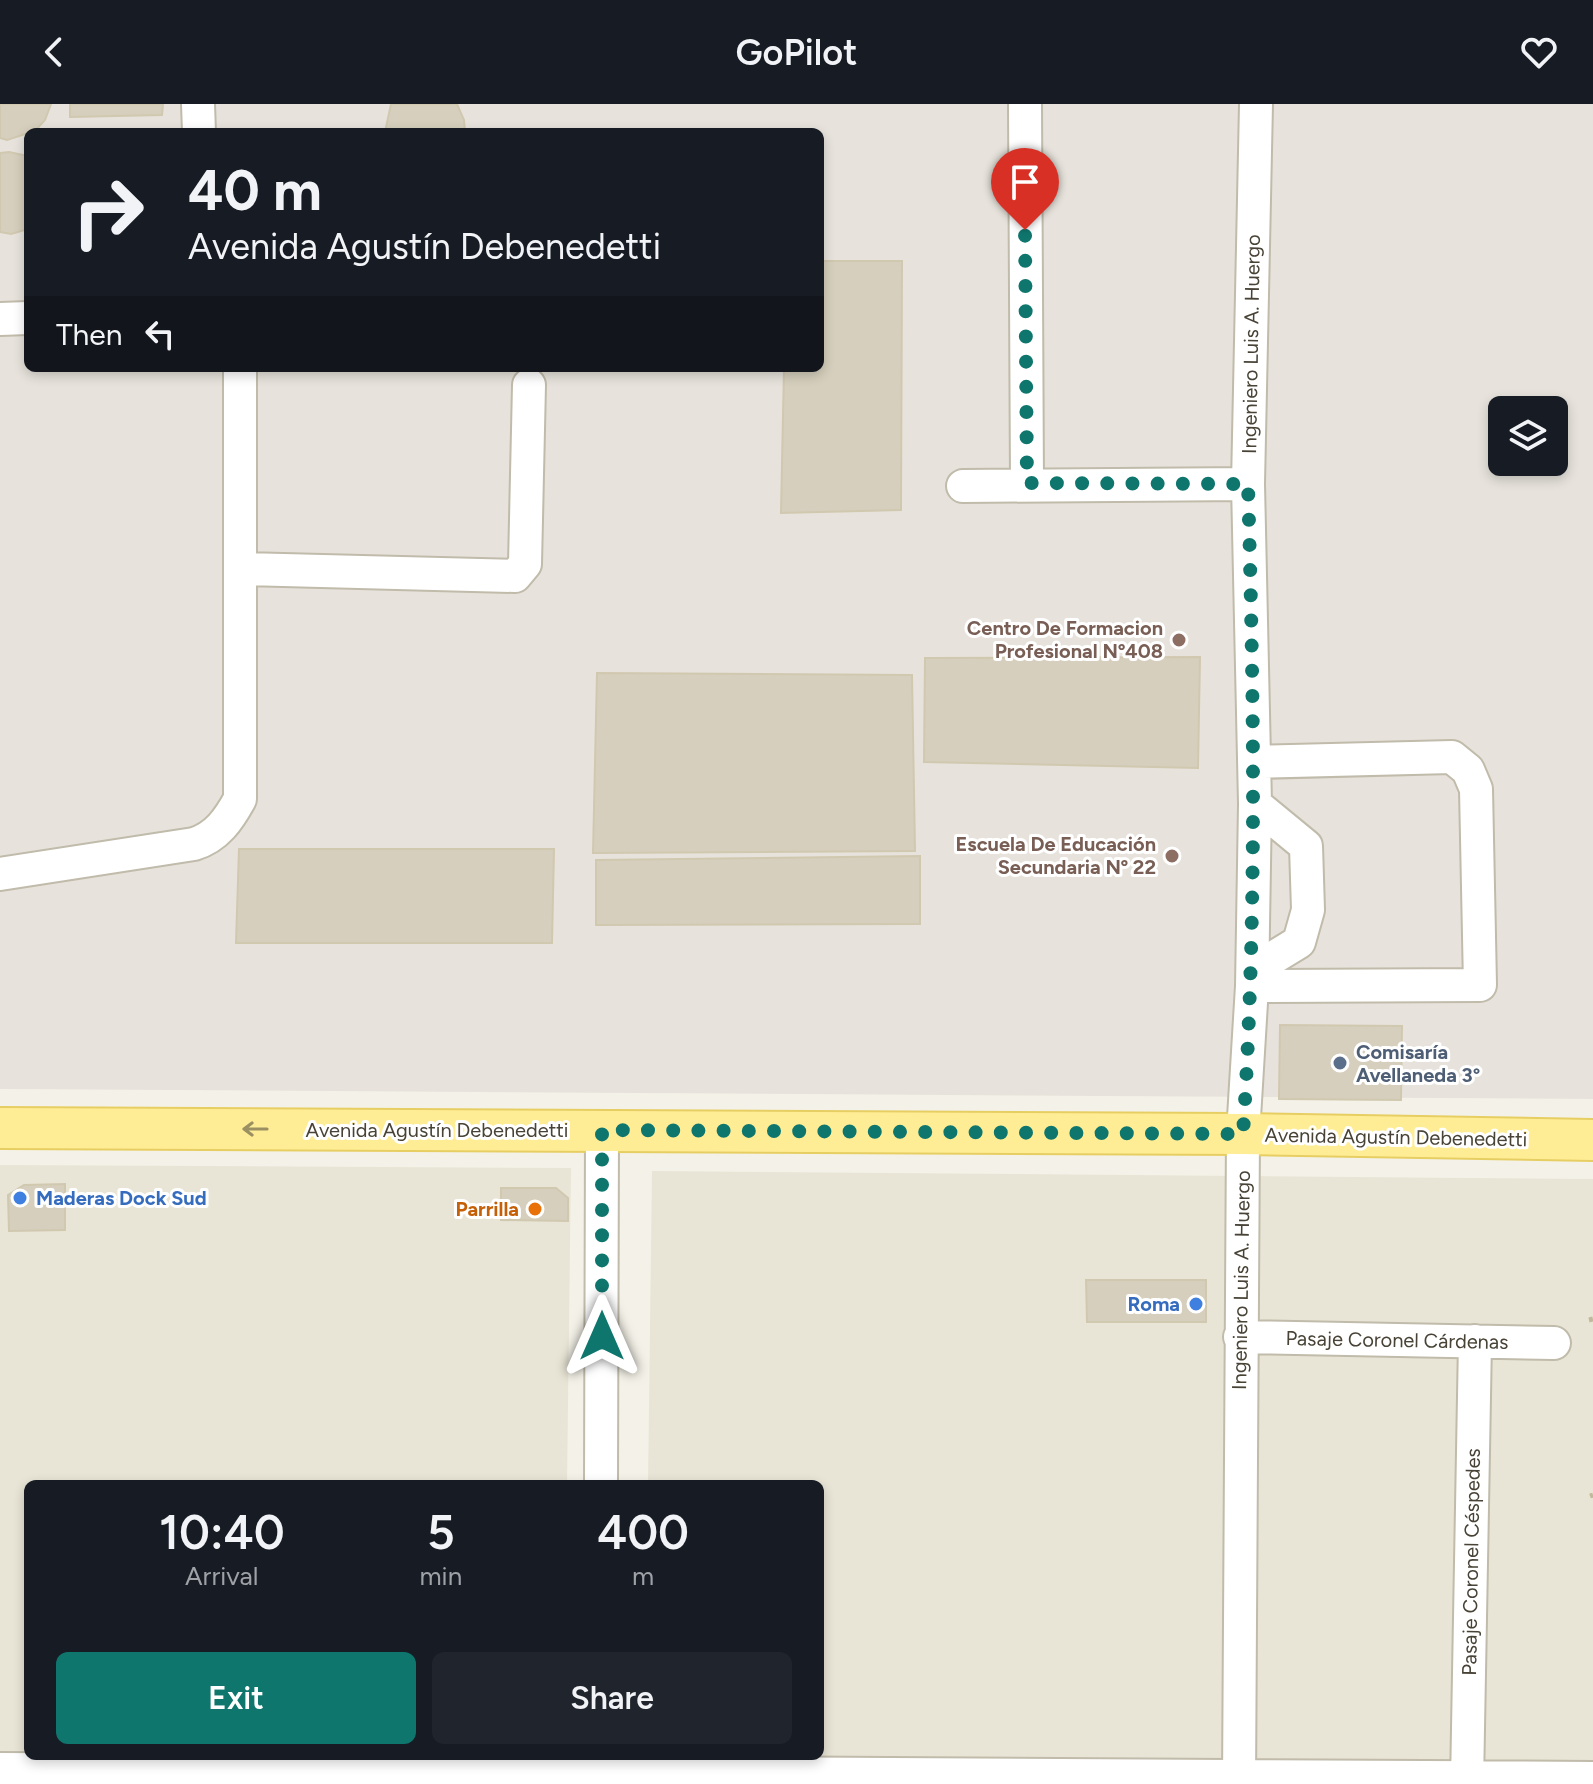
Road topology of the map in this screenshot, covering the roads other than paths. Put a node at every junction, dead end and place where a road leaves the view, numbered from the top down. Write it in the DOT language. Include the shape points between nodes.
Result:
graph roads {
  1 [pos="198,104"];
  2 [pos="1025,104"];
  3 [pos="1256,104"];
  4 [pos="199,128"];
  5 [pos="24,318"];
  6 [pos="0,319"];
  7 [pos="240,372"];
  8 [pos="529,385"];
  9 [pos="1027,483"];
  10 [pos="1248,484"];
  11 [pos="963,486"];
  12 [pos="242,569"];
  13 [pos="1255,762"];
  14 [pos="1255,804"];
  15 [pos="0,874"];
  16 [pos="1253,978"];
  17 [pos="0,1128"];
  18 [pos="602,1130"];
  19 [pos="1243,1134"];
  20 [pos="1593,1140"];
  21 [pos="1240,1337"];
  22 [pos="1475,1341"];
  23 [pos="1554,1343"];
  24 [pos="601,1480"];
  25 [pos="0,1769"];
  26 [pos="601,1771"];
  27 [pos="1593,1778"];
  28 [pos="1240,1779"];
  29 [pos="1467,1781"];
  1 -- 4 [label="street"];
  2 -- 9 [label="street"];
  3 -- 10 [label="street, Ingeniero Luis A. Huergo"];
  5 -- 6 [label="street"];
  7 -- 12 [label="street"];
  8 -- 12 [label="street" via="525,564 515,576"];
  9 -- 10 [label="street"];
  9 -- 11 [label="street"];
  10 -- 13 [label="street, Ingeniero Luis A. Huergo"];
  12 -- 15 [label="street" via="240,799 229,818 208,840 194,844"];
  13 -- 14 [label="street, Ingeniero Luis A. Huergo"];
  13 -- 16 [label="street" via="1452,757 1468,770 1476,789 1480,985"];
  14 -- 16 [label="street, Ingeniero Luis A. Huergo"];
  14 -- 16 [label="street" via="1306,846 1308,910 1299,942"];
  16 -- 19 [label="street, Ingeniero Luis A. Huergo"];
  18 -- 17 [label="main road, Avenida Agustín Debenedetti, one-way"];
  18 -- 19 [label="main road, Avenida Agustín Debenedetti"];
  18 -- 24 [label="street"];
  19 -- 20 [label="main road, Avenida Agustín Debenedetti"];
  19 -- 21 [label="street, Ingeniero Luis A. Huergo"];
  21 -- 22 [label="street, Pasaje Coronel Cárdenas"];
  21 -- 28 [label="street, Ingeniero Luis A. Huergo"];
  22 -- 23 [label="street, Pasaje Coronel Cárdenas"];
  22 -- 29 [label="street, Pasaje Coronel Céspedes"];
  25 -- 26 [label="street"];
  26 -- 28 [label="street"];
  27 -- 29 [label="street"];
  28 -- 29 [label="street"];
}
